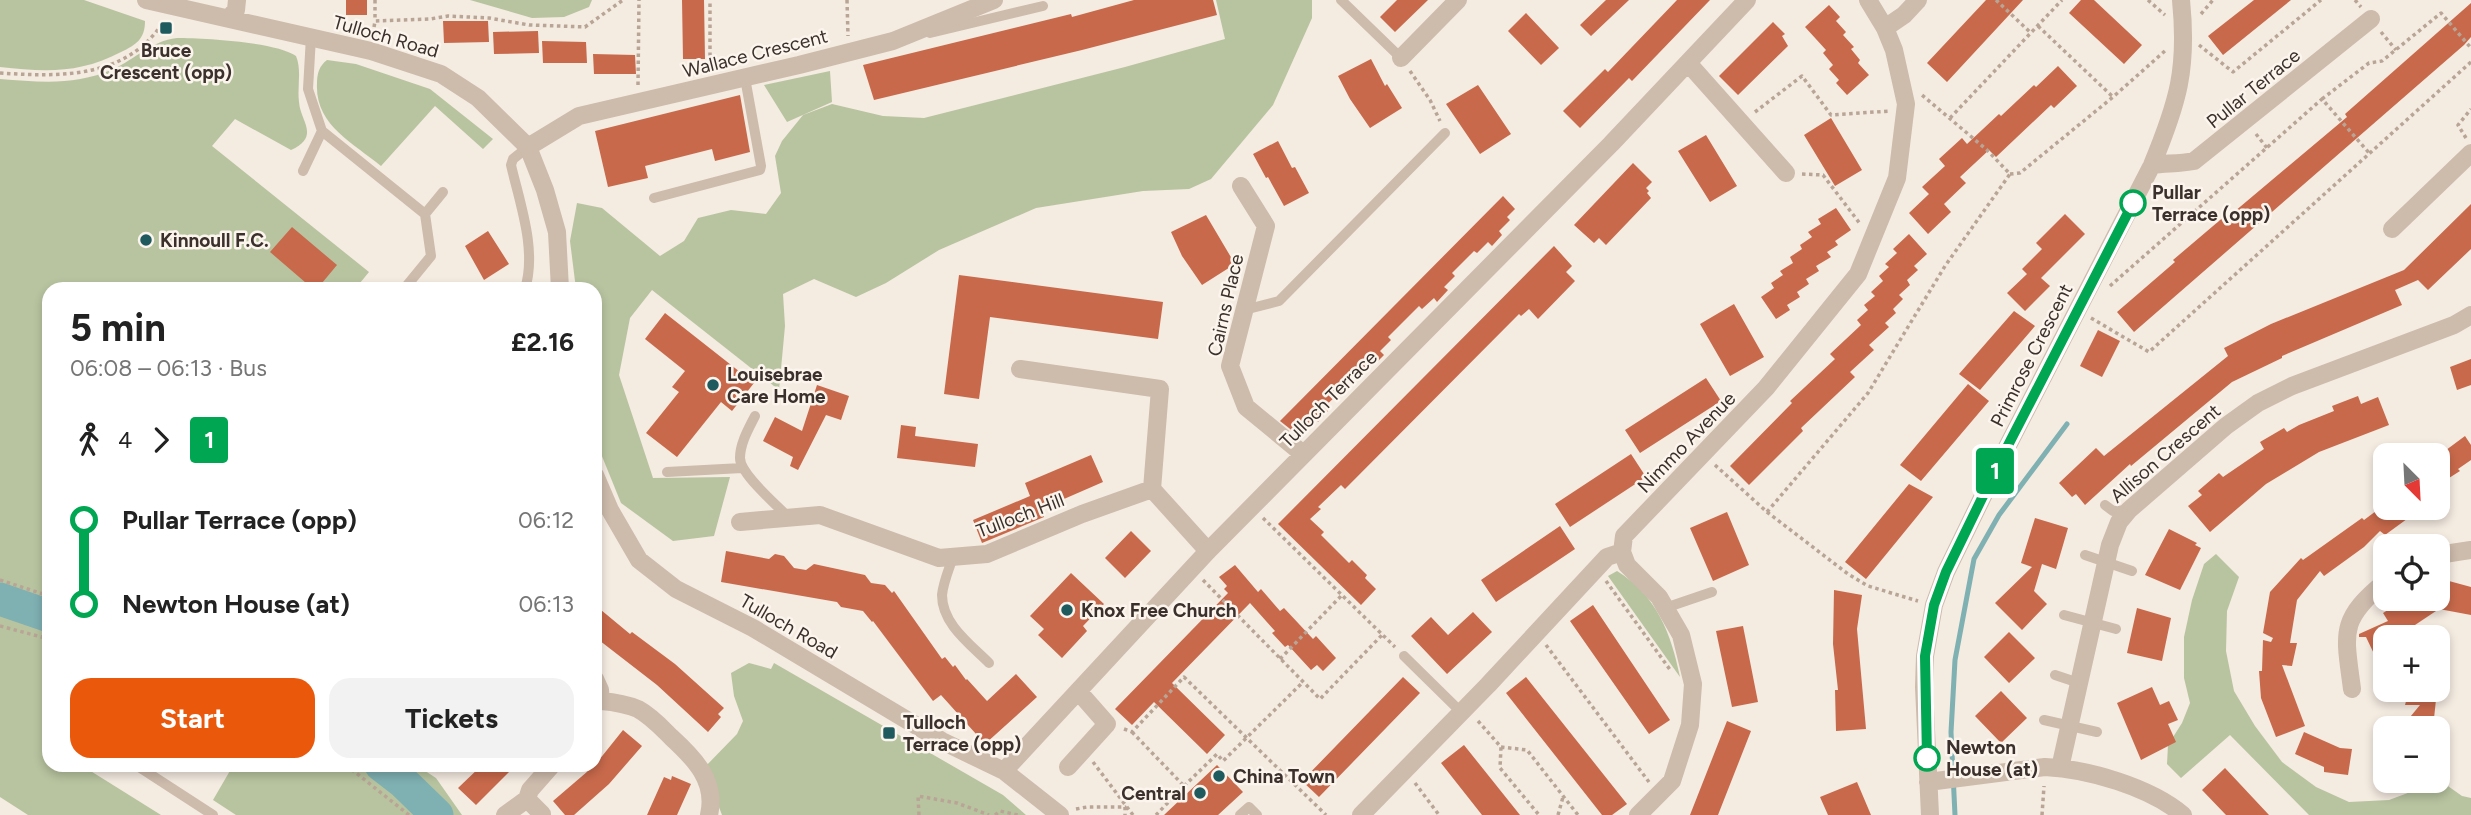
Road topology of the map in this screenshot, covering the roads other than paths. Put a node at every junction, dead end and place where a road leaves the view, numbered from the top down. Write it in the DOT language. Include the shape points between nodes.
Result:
graph roads {
  1 [pos="146,0"];
  2 [pos="237,0"];
  3 [pos="994,0"];
  4 [pos="1341,0"];
  5 [pos="1458,0"];
  6 [pos="1746,0"];
  7 [pos="1868,0"];
  8 [pos="1918,0"];
  9 [pos="2181,0"];
  10 [pos="1043,6"];
  11 [pos="229,18"];
  12 [pos="2371,19"];
  13 [pos="1885,28"];
  14 [pos="311,37"];
  15 [pos="894,41"];
  16 [pos="1401,58"];
  17 [pos="1688,63"];
  18 [pos="745,78"];
  19 [pos="322,131"];
  20 [pos="1446,133"];
  21 [pos="528,147"];
  22 [pos="2471,153"];
  23 [pos="2151,164"];
  24 [pos="303,171"];
  25 [pos="1786,173"];
  26 [pos="1241,186"];
  27 [pos="443,192"];
  28 [pos="654,198"];
  29 [pos="425,214"];
  30 [pos="2392,229"];
  31 [pos="410,282"];
  32 [pos="527,282"];
  33 [pos="560,282"];
  34 [pos="1244,310"];
  35 [pos="2471,315"];
  36 [pos="1020,369"];
  37 [pos="755,415"];
  38 [pos="1303,454"];
  39 [pos="742,468"];
  40 [pos="667,472"];
  41 [pos="1152,489"];
  42 [pos="602,491"];
  43 [pos="2105,505"];
  44 [pos="2129,510"];
  45 [pos="789,518"];
  46 [pos="740,523"];
  47 [pos="2471,550"];
  48 [pos="1208,551"];
  49 [pos="1622,552"];
  50 [pos="2450,553"];
  51 [pos="2085,555"];
  52 [pos="953,557"];
  53 [pos="2106,562"];
  54 [pos="2132,571"];
  55 [pos="1712,592"];
  56 [pos="2373,594"];
  57 [pos="1665,608"];
  58 [pos="2064,615"];
  59 [pos="2092,623"];
  60 [pos="2116,629"];
  61 [pos="1404,656"];
  62 [pos="989,663"];
  63 [pos="2054,675"];
  64 [pos="2079,683"];
  65 [pos="2352,689"];
  66 [pos="1078,691"];
  67 [pos="602,707"];
  68 [pos="1464,711"];
  69 [pos="2044,720"];
  70 [pos="2068,727"];
  71 [pos="2097,732"];
  72 [pos="1069,766"];
  73 [pos="2052,768"];
  74 [pos="1004,771"];
  75 [pos="147,772"];
  76 [pos="546,772"];
  77 [pos="1934,781"];
  78 [pos="527,799"];
  79 [pos="542,814"];
  80 [pos="213,815"];
  81 [pos="505,815"];
  82 [pos="709,815"];
  83 [pos="1062,815"];
  84 [pos="1240,815"];
  85 [pos="1257,815"];
  86 [pos="1361,815"];
  87 [pos="1638,815"];
  88 [pos="1930,815"];
  89 [pos="2183,815"];
  1 -- 11 [label="street, Tulloch Road"];
  2 -- 11 [label="street"];
  3 -- 15 [label="street, Wallace Crescent"];
  4 -- 16 [label="lane"];
  5 -- 16 [label="street"];
  6 -- 17 [label="street, Tulloch Terrace"];
  7 -- 13 [label="street, Nimmo Avenue"];
  8 -- 13 [label="street"];
  9 -- 23 [label="street, Primrose Crescent" via="2183,71 2173,112"];
  10 -- 15 [label="lane"];
  11 -- 14 [label="street, Tulloch Road"];
  12 -- 23 [label="street, Pullar Terrace" via="2194,161"];
  13 -- 49 [label="street, Nimmo Avenue" via="1906,110 1897,178 1858,274 1766,388 1625,537"];
  14 -- 19 [label="lane" via="308,89"];
  14 -- 21 [label="street, Tulloch Road" via="441,74 478,98"];
  15 -- 18 [label="street, Wallace Crescent"];
  17 -- 25 [label="street"];
  17 -- 38 [label="street, Tulloch Terrace"];
  18 -- 21 [label="street, Wallace Crescent" via="579,116"];
  18 -- 28 [label="lane" via="760,170"];
  19 -- 24 [label="lane"];
  19 -- 29 [label="lane"];
  20 -- 34 [label="lane" via="1279,302"];
  21 -- 32 [label="lane" via="511,163 529,250"];
  21 -- 33 [label="street, Tulloch Road" via="557,232"];
  22 -- 30 [label="street"];
  23 -- 77 [label="street, Primrose Crescent" via="1975,512 1934,605 1925,656"];
  26 -- 34 [label="street, Cairns Place" via="1266,226"];
  27 -- 29 [label="lane"];
  29 -- 31 [label="lane" via="431,256"];
  34 -- 38 [label="street, Cairns Place" via="1230,366 1246,407"];
  35 -- 44 [label="street, Allison Crescent" via="2258,403"];
  36 -- 41 [label="street" via="1160,389"];
  37 -- 39 [label="lane" via="740,456"];
  38 -- 48 [label="street, Tulloch Terrace"];
  39 -- 40 [label="lane"];
  39 -- 45 [label="lane"];
  41 -- 48 [label="street"];
  41 -- 52 [label="street, Tulloch Hill" via="987,554"];
  42 -- 74 [label="street, Tulloch Road" via="639,560 676,589 753,628 942,741"];
  43 -- 44 [label="lane" via="2113,511"];
  44 -- 53 [label="street, Allison Crescent" via="2119,523"];
  45 -- 46 [label="street, Tulloch Hill"];
  45 -- 52 [label="street, Tulloch Hill" via="820,515 939,558"];
  47 -- 50 [label="street"];
  48 -- 66 [label="street, Tulloch Terrace"];
  49 -- 57 [label="street" via="1627,565"];
  49 -- 68 [label="street, Nimmo Avenue" via="1607,558"];
  51 -- 53 [label="lane"];
  52 -- 62 [label="lane" via="942,594 945,616"];
  53 -- 54 [label="lane"];
  53 -- 59 [label="street, Allison Crescent"];
  55 -- 57 [label="lane"];
  56 -- 65 [label="street" via="2348,627"];
  57 -- 87 [label="street" via="1681,635 1693,684 1690,724 1672,781"];
  58 -- 59 [label="lane"];
  59 -- 60 [label="lane"];
  59 -- 64 [label="street, Allison Crescent"];
  61 -- 68 [label="lane"];
  63 -- 64 [label="lane"];
  64 -- 70 [label="street, Allison Crescent"];
  66 -- 72 [label="street" via="1107,724"];
  66 -- 74 [label="street, Tulloch Terrace"];
  67 -- 82 [label="street" via="620,703 637,709 701,766 712,803"];
  68 -- 86 [label="street, Nimmo Avenue"];
  69 -- 70 [label="lane"];
  70 -- 71 [label="lane"];
  70 -- 73 [label="street, Allison Crescent"];
  73 -- 77 [label="street"];
  73 -- 89 [label="street" via="2123,781"];
  74 -- 83 [label="street"];
  75 -- 80 [label="lane"];
  76 -- 78 [label="street"];
  77 -- 88 [label="street, Primrose Crescent"];
  78 -- 79 [label="street"];
  78 -- 81 [label="street"];
  84 -- 85 [label="lane" via="1249,807"];
}
